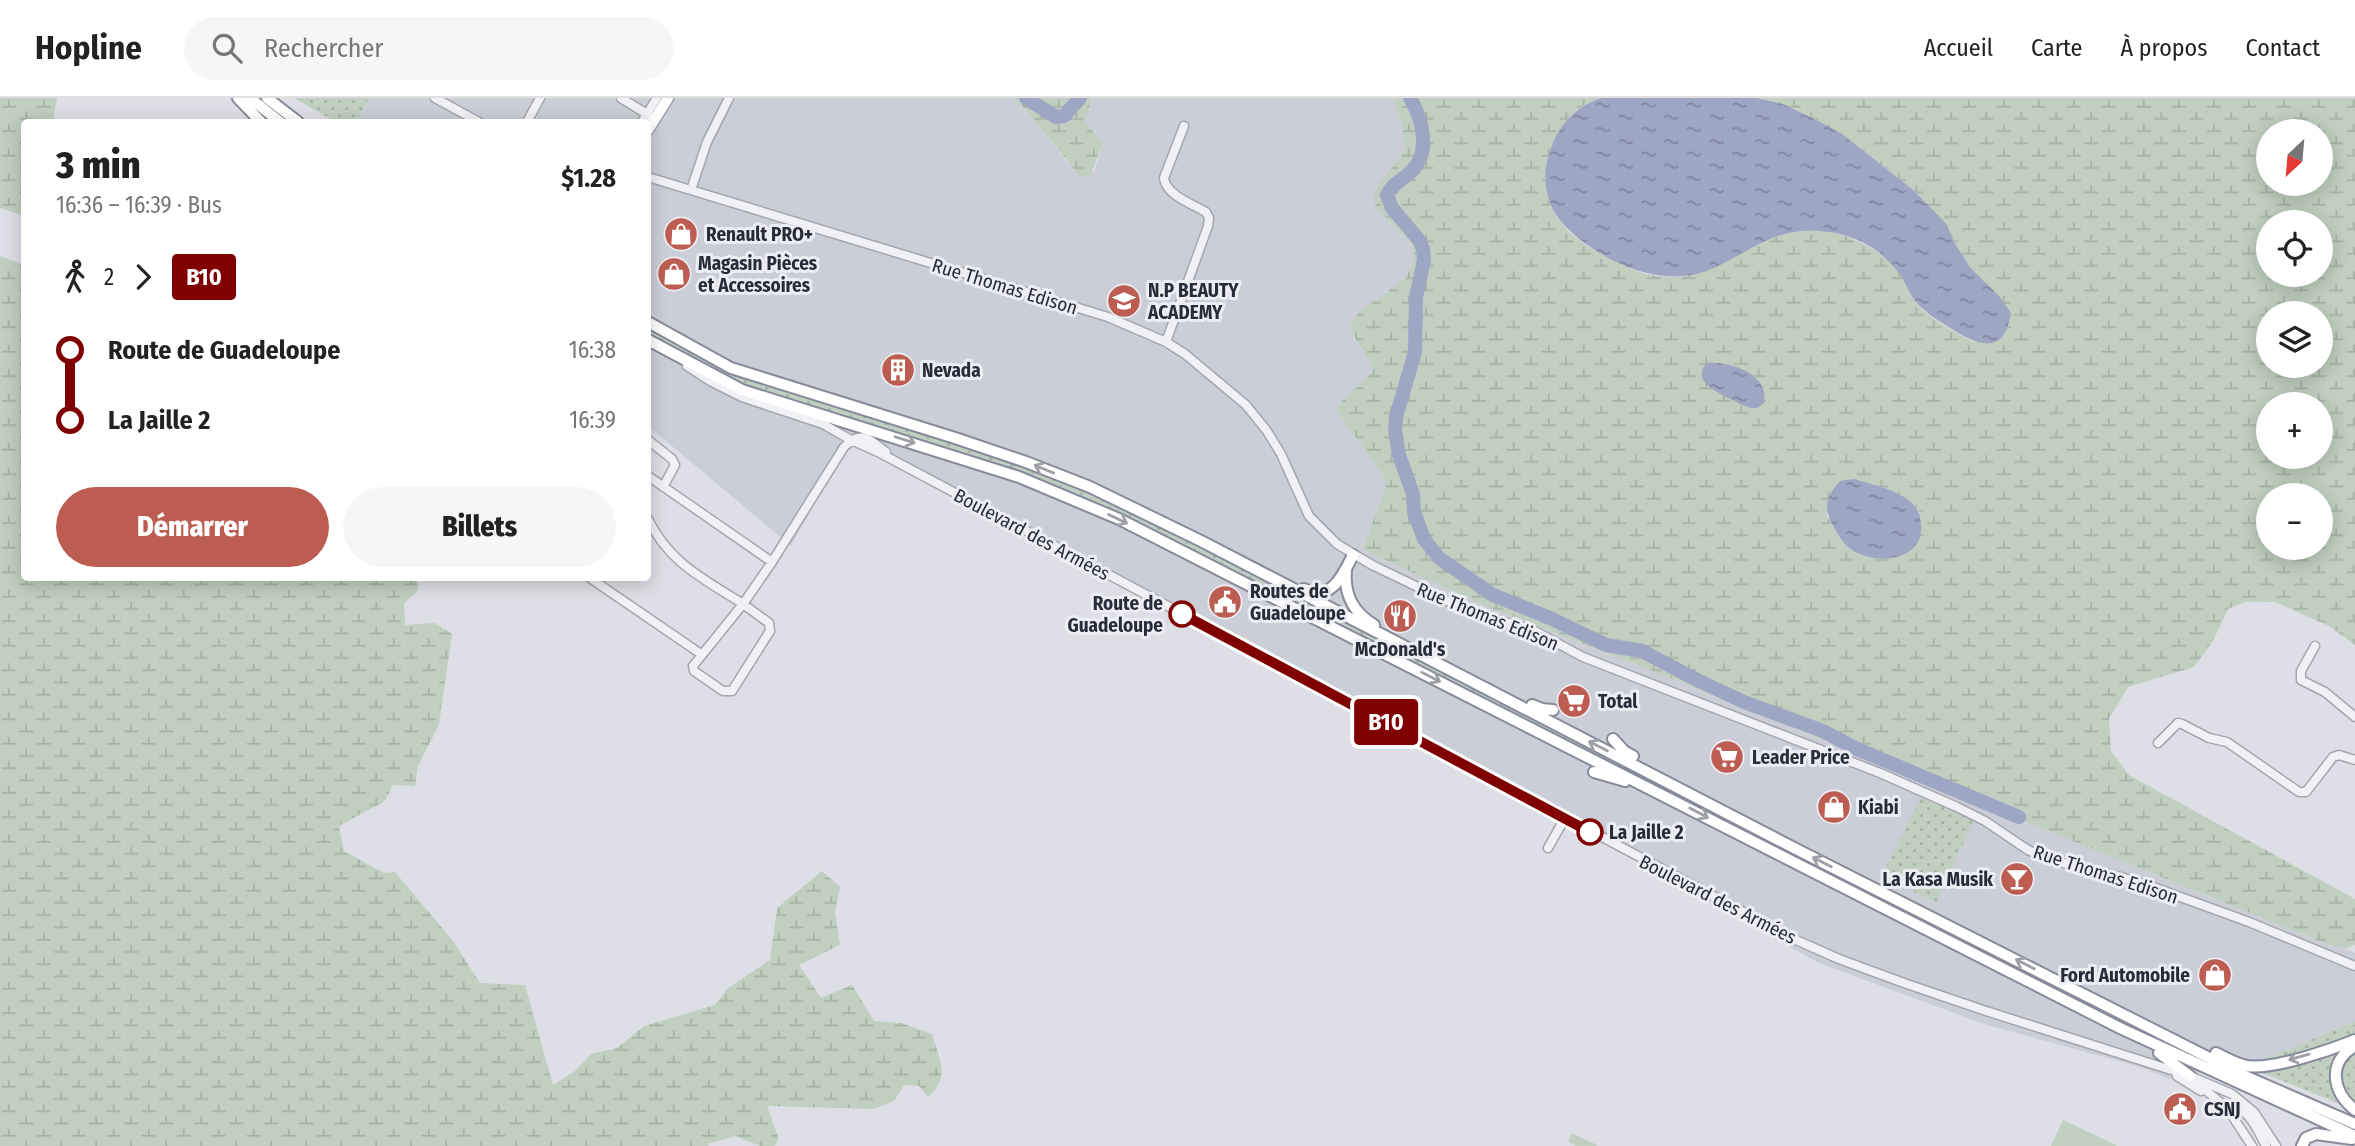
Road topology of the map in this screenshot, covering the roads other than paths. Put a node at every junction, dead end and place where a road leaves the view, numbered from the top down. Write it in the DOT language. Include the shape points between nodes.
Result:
graph roads {
  1 [pos="239,98"];
  2 [pos="250,98"];
  3 [pos="267,98"];
  4 [pos="435,98"];
  5 [pos="540,98"];
  6 [pos="621,98"];
  7 [pos="657,98"];
  8 [pos="668,98"];
  9 [pos="729,98"];
  10 [pos="651,117"];
  11 [pos="258,119"];
  12 [pos="276,119"];
  13 [pos="294,119"];
  14 [pos="474,119"];
  15 [pos="529,119"];
  16 [pos="647,119"];
  17 [pos="1184,126"];
  18 [pos="651,178"];
  19 [pos="691,190"];
  20 [pos="651,325"];
  21 [pos="651,342"];
  22 [pos="1166,342"];
  23 [pos="659,346"];
  24 [pos="851,440"];
  25 [pos="651,442"];
  26 [pos="651,478"];
  27 [pos="663,487"];
  28 [pos="651,527"];
  29 [pos="1201,541"];
  30 [pos="1353,555"];
  31 [pos="772,562"];
  32 [pos="1346,569"];
  33 [pos="594,581"];
  34 [pos="743,604"];
  35 [pos="2315,646"];
  36 [pos="701,654"];
  37 [pos="1439,664"];
  38 [pos="1465,678"];
  39 [pos="1460,692"];
  40 [pos="1553,710"];
  41 [pos="2355,717"];
  42 [pos="1614,739"];
  43 [pos="2158,743"];
  44 [pos="1550,749"];
  45 [pos="2355,760"];
  46 [pos="1594,772"];
  47 [pos="1658,792"];
  48 [pos="1709,803"];
  49 [pos="1565,818"];
  50 [pos="1548,848"];
  51 [pos="2355,966"];
  52 [pos="2129,1017"];
  53 [pos="2122,1029"];
  54 [pos="2355,1040"];
  55 [pos="2355,1046"];
  56 [pos="2168,1070"];
  57 [pos="2190,1076"];
  58 [pos="2223,1105"];
  59 [pos="2355,1110"];
  60 [pos="2355,1124"];
  61 [pos="2242,1129"];
  62 [pos="2259,1132"];
  63 [pos="2355,1138"];
  64 [pos="2252,1146"];
  65 [pos="2266,1146"];
  66 [pos="2276,1146"];
  67 [pos="2302,1146"];
  1 -- 11 [label="highway"];
  2 -- 12 [label="highway"];
  3 -- 13 [label="highway"];
  4 -- 14 [label="street"];
  5 -- 15 [label="street"];
  6 -- 10 [label="street"];
  7 -- 10 [label="street"];
  8 -- 10 [label="main road"];
  9 -- 19 [label="street" via="707,142"];
  10 -- 16 [label="street"];
  17 -- 22 [label="street" via="1164,184 1206,212 1208,226"];
  18 -- 19 [label="street, Rue Thomas Edison"];
  19 -- 22 [label="street, Rue Thomas Edison" via="1108,317"];
  29 -- 20 [label="highway, one-way" via="1026,461 731,369"];
  21 -- 23 [label="highway"];
  22 -- 30 [label="street, Rue Thomas Edison" via="1251,410 1281,454 1309,516"];
  23 -- 24 [label="street, Boulevard des Armées" via="721,387 823,424"];
  23 -- 39 [label="highway, one-way" via="742,390 959,457 1074,499"];
  24 -- 31 [label="street"];
  24 -- 49 [label="street, Boulevard des Armées"];
  25 -- 27 [label="street" via="675,465"];
  26 -- 27 [label="street"];
  27 -- 31 [label="street"];
  28 -- 34 [label="street" via="671,555"];
  29 -- 32 [label="highway" via="1317,594 1332,590"];
  29 -- 37 [label="highway"];
  30 -- 32 [label="highway"];
  30 -- 51 [label="street, Rue Thomas Edison" via="1470,612 1533,630 1583,657 1880,773 1985,821 2047,859 2153,887"];
  31 -- 34 [label="street"];
  32 -- 37 [label="highway" via="1347,595 1361,616"];
  33 -- 36 [label="street"];
  34 -- 36 [label="street"];
  34 -- 36 [label="street" via="771,628 732,691 723,691 694,671"];
  35 -- 41 [label="street" via="2301,680 2325,692"];
  37 -- 38 [label="highway"];
  38 -- 40 [label="highway"];
  48 -- 38 [label="highway, one-way"];
  39 -- 44 [label="highway" via="1545,741"];
  39 -- 47 [label="highway"];
  42 -- 48 [label="highway" via="1624,751"];
  43 -- 45 [label="street" via="2173,726 2182,724 2227,742 2299,792 2306,792 2333,757"];
  46 -- 47 [label="highway"];
  47 -- 53 [label="highway, one-way"];
  52 -- 48 [label="highway, one-way"];
  49 -- 50 [label="street"];
  49 -- 56 [label="street, Boulevard des Armées" via="1839,959"];
  54 -- 52 [label="highway, one-way" via="2255,1067"];
  52 -- 60 [label="highway" via="2245,1076"];
  53 -- 57 [label="highway"];
  53 -- 63 [label="highway"];
  55 -- 59 [label="highway" via="2341,1058 2334,1076 2342,1097"];
  56 -- 57 [label="street, Boulevard des Armées"];
  56 -- 58 [label="street, Boulevard des Armées"];
  57 -- 58 [label="street"];
  57 -- 66 [label="street, Boulevard des Armées" via="2246,1104"];
  58 -- 61 [label="street"];
  58 -- 62 [label="street" via="2243,1111"];
  61 -- 62 [label="street"];
  61 -- 64 [label="street"];
  62 -- 65 [label="street"];
  63 -- 67 [label="highway" via="2316,1134"];
}
